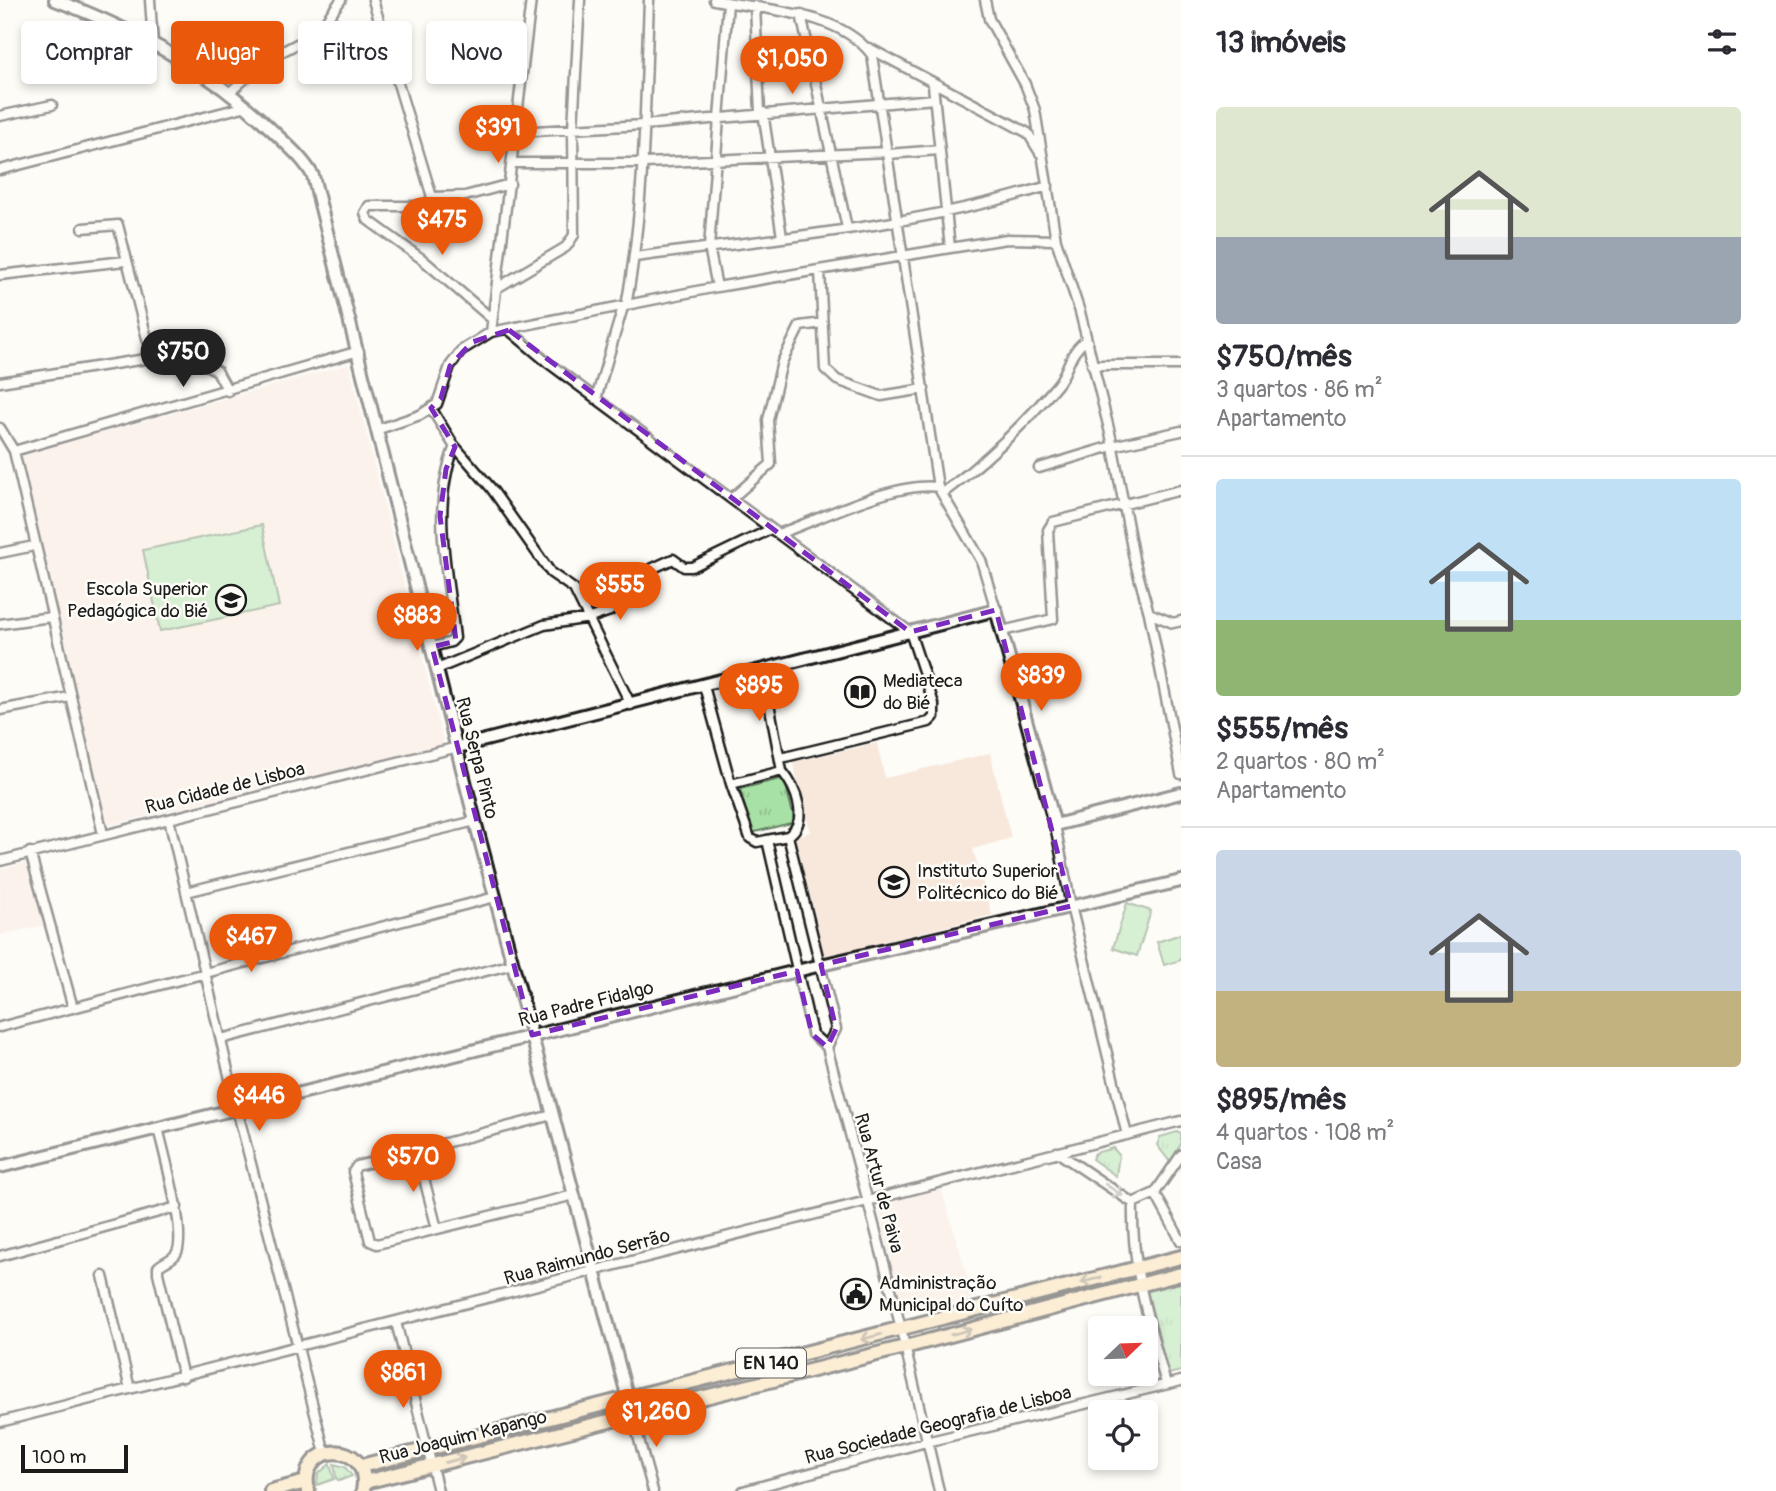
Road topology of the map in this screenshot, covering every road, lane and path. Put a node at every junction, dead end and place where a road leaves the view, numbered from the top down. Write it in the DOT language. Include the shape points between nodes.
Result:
graph roads {
  1 [pos="55,0"];
  2 [pos="150,0"];
  3 [pos="341,0"];
  4 [pos="373,0"];
  5 [pos="531,0"];
  6 [pos="580,0"];
  7 [pos="649,0"];
  8 [pos="714,0"];
  9 [pos="985,0"];
  10 [pos="728,3"];
  11 [pos="755,6"];
  12 [pos="801,14"];
  13 [pos="103,21"];
  14 [pos="151,21"];
  15 [pos="157,45"];
  16 [pos="866,47"];
  17 [pos="933,85"];
  18 [pos="229,93"];
  19 [pos="934,99"];
  20 [pos="880,104"];
  21 [pos="52,105"];
  22 [pos="247,106"];
  23 [pos="823,108"];
  24 [pos="762,112"];
  25 [pos="0,116"];
  26 [pos="721,116"];
  27 [pos="645,125"];
  28 [pos="573,128"];
  29 [pos="516,132"];
  30 [pos="939,150"];
  31 [pos="888,153"];
  32 [pos="832,156"];
  33 [pos="769,158"];
  34 [pos="1043,158"];
  35 [pos="717,159"];
  36 [pos="512,163"];
  37 [pos="645,163"];
  38 [pos="576,164"];
  39 [pos="0,170"];
  40 [pos="510,184"];
  41 [pos="1048,186"];
  42 [pos="432,197"];
  43 [pos="947,214"];
  44 [pos="898,222"];
  45 [pos="83,228"];
  46 [pos="848,228"];
  47 [pos="782,237"];
  48 [pos="1056,240"];
  49 [pos="709,247"];
  50 [pos="950,248"];
  51 [pos="635,257"];
  52 [pos="905,257"];
  53 [pos="125,261"];
  54 [pos="820,271"];
  55 [pos="0,275"];
  56 [pos="717,287"];
  57 [pos="497,288"];
  58 [pos="625,306"];
  59 [pos="492,319"];
  60 [pos="823,323"];
  61 [pos="509,330"];
  62 [pos="491,332"];
  63 [pos="1086,340"];
  64 [pos="359,351"];
  65 [pos="152,358"];
  66 [pos="1092,365"];
  67 [pos="1181,365"];
  68 [pos="0,382"];
  69 [pos="924,389"];
  70 [pos="228,391"];
  71 [pos="596,399"];
  72 [pos="431,408"];
  73 [pos="0,428"];
  74 [pos="379,429"];
  75 [pos="1181,431"];
  76 [pos="455,446"];
  77 [pos="1112,446"];
  78 [pos="14,451"];
  79 [pos="1039,468"];
  80 [pos="1181,489"];
  81 [pos="941,490"];
  82 [pos="731,499"];
  83 [pos="1125,506"];
  84 [pos="775,532"];
  85 [pos="34,546"];
  86 [pos="0,553"];
  87 [pos="996,610"];
  88 [pos="1149,613"];
  89 [pos="51,617"];
  90 [pos="590,618"];
  91 [pos="1181,621"];
  92 [pos="0,624"];
  93 [pos="1002,631"];
  94 [pos="910,632"];
  95 [pos="432,647"];
  96 [pos="437,669"];
  97 [pos="763,672"];
  98 [pos="704,686"];
  99 [pos="70,696"];
  100 [pos="631,705"];
  101 [pos="0,710"];
  102 [pos="458,747"];
  103 [pos="781,758"];
  104 [pos="782,771"];
  105 [pos="1181,774"];
  106 [pos="731,784"];
  107 [pos="1181,793"];
  108 [pos="169,819"];
  109 [pos="475,821"];
  110 [pos="1055,825"];
  111 [pos="103,834"];
  112 [pos="788,836"];
  113 [pos="767,840"];
  114 [pos="30,852"];
  115 [pos="0,861"];
  116 [pos="1181,881"];
  117 [pos="186,892"];
  118 [pos="495,897"];
  119 [pos="1071,906"];
  120 [pos="513,964"];
  121 [pos="821,965"];
  122 [pos="205,971"];
  123 [pos="797,971"];
  124 [pos="73,1007"];
  125 [pos="0,1027"];
  126 [pos="532,1035"];
  127 [pos="221,1039"];
  128 [pos="827,1047"];
  129 [pos="237,1109"];
  130 [pos="552,1115"];
  131 [pos="1181,1121"];
  132 [pos="158,1128"];
  133 [pos="1127,1135"];
  134 [pos="417,1151"];
  135 [pos="1058,1152"];
  136 [pos="1181,1155"];
  137 [pos="0,1167"];
  138 [pos="1155,1193"];
  139 [pos="575,1195"];
  140 [pos="866,1200"];
  141 [pos="1133,1203"];
  142 [pos="177,1207"];
  143 [pos="437,1229"];
  144 [pos="1181,1241"];
  145 [pos="0,1256"];
  146 [pos="1181,1257"];
  147 [pos="1135,1268"];
  148 [pos="596,1270"];
  149 [pos="1181,1274"];
  150 [pos="103,1276"];
  151 [pos="1139,1285"];
  152 [pos="1021,1299"];
  153 [pos="1024,1316"];
  154 [pos="396,1322"];
  155 [pos="901,1329"];
  156 [pos="905,1347"];
  157 [pos="300,1348"];
  158 [pos="812,1353"];
  159 [pos="815,1369"];
  160 [pos="722,1376"];
  161 [pos="183,1377"];
  162 [pos="1181,1381"];
  163 [pos="1166,1384"];
  164 [pos="130,1389"];
  165 [pos="725,1391"];
  166 [pos="628,1399"];
  167 [pos="632,1414"];
  168 [pos="0,1422"];
  169 [pos="526,1424"];
  170 [pos="530,1441"];
  171 [pos="926,1442"];
  172 [pos="427,1449"];
  173 [pos="325,1453"];
  174 [pos="432,1465"];
  175 [pos="361,1466"];
  176 [pos="364,1486"];
  177 [pos="307,1487"];
  178 [pos="271,1491"];
  179 [pos="438,1491"];
  180 [pos="653,1491"];
  181 [pos="743,1491"];
  182 [pos="939,1491"];
  1 -- 13 [label="street, Rua Serpa Pinto"];
  2 -- 14 [label="street"];
  3 -- 18 [label="street" via="316,34 266,60"];
  4 -- 42 [label="street"];
  5 -- 29 [label="street"];
  6 -- 28 [label="street"];
  7 -- 27 [label="street"];
  8 -- 10 [label="street"];
  9 -- 34 [label="street" via="989,19 1032,99"];
  10 -- 11 [label="street"];
  10 -- 26 [label="street"];
  11 -- 12 [label="street"];
  11 -- 24 [label="street"];
  12 -- 16 [label="street"];
  12 -- 23 [label="street"];
  15 -- 18 [label="street, Rua Serpa Pinto"];
  16 -- 17 [label="street"];
  16 -- 20 [label="street" via="875,63"];
  17 -- 19 [label="street"];
  17 -- 34 [label="street" via="1028,133"];
  18 -- 22 [label="street, Rua Serpa Pinto"];
  19 -- 20 [label="street"];
  19 -- 30 [label="street"];
  20 -- 23 [label="street"];
  20 -- 31 [label="street"];
  21 -- 25 [label="street"];
  22 -- 39 [label="street"];
  22 -- 64 [label="street, Rua Serpa Pinto" via="303,160 313,176"];
  23 -- 24 [label="street"];
  23 -- 32 [label="street"];
  24 -- 26 [label="street"];
  24 -- 33 [label="street"];
  26 -- 27 [label="street"];
  26 -- 35 [label="street"];
  27 -- 28 [label="street"];
  27 -- 37 [label="street"];
  28 -- 29 [label="street"];
  28 -- 38 [label="street"];
  29 -- 36 [label="street"];
  30 -- 31 [label="street"];
  30 -- 43 [label="street"];
  31 -- 32 [label="street"];
  31 -- 44 [label="street"];
  32 -- 33 [label="street"];
  32 -- 46 [label="street"];
  33 -- 35 [label="street"];
  33 -- 47 [label="street"];
  34 -- 41 [label="street"];
  35 -- 37 [label="street"];
  35 -- 49 [label="street"];
  36 -- 38 [label="street"];
  36 -- 40 [label="street"];
  37 -- 38 [label="street"];
  37 -- 51 [label="street"];
  38 -- 57 [label="street" via="572,241"];
  40 -- 42 [label="street" via="465,196"];
  40 -- 57 [label="street"];
  41 -- 43 [label="street"];
  41 -- 48 [label="street"];
  42 -- 59 [label="street" via="426,206 369,206 365,213"];
  43 -- 44 [label="street"];
  43 -- 50 [label="street"];
  44 -- 46 [label="street"];
  44 -- 52 [label="street"];
  45 -- 53 [label="street" via="118,225"];
  46 -- 47 [label="street"];
  47 -- 49 [label="street"];
  48 -- 50 [label="street" via="1007,239"];
  48 -- 63 [label="street"];
  49 -- 51 [label="street"];
  49 -- 56 [label="street"];
  50 -- 52 [label="street"];
  51 -- 58 [label="street"];
  52 -- 54 [label="street"];
  52 -- 69 [label="street"];
  53 -- 55 [label="street"];
  53 -- 65 [label="street"];
  54 -- 56 [label="street"];
  54 -- 60 [label="street"];
  56 -- 58 [label="street"];
  57 -- 59 [label="street"];
  58 -- 61 [label="street"];
  58 -- 71 [label="street"];
  59 -- 62 [label="street"];
  60 -- 69 [label="street" via="824,367 837,380 881,396"];
  60 -- 82 [label="street" via="802,325 782,362 766,428 771,464"];
  61 -- 62 [label="street"];
  61 -- 71 [label="street"];
  62 -- 72 [label="street" via="462,349 450,366 441,398"];
  63 -- 66 [label="street"];
  63 -- 81 [label="street" via="1071,353 1060,381 1018,430"];
  64 -- 70 [label="street"];
  64 -- 74 [label="street, Rua Serpa Pinto"];
  65 -- 68 [label="street"];
  65 -- 70 [label="street" via="205,362 217,371"];
  66 -- 67 [label="street"];
  66 -- 77 [label="street"];
  69 -- 81 [label="street"];
  70 -- 78 [label="street"];
  71 -- 82 [label="street"];
  72 -- 74 [label="street"];
  72 -- 76 [label="street"];
  73 -- 78 [label="street"];
  74 -- 95 [label="street, Rua Serpa Pinto"];
  75 -- 77 [label="street"];
  76 -- 90 [label="street" via="551,573 574,590"];
  76 -- 95 [label="street" via="446,469 440,516 455,638"];
  77 -- 79 [label="street"];
  77 -- 83 [label="street"];
  78 -- 85 [label="street"];
  80 -- 83 [label="street"];
  81 -- 84 [label="street" via="913,487 892,492"];
  81 -- 87 [label="street" via="981,560"];
  82 -- 84 [label="street"];
  83 -- 88 [label="street"];
  83 -- 93 [label="street" via="1049,524 1054,619"];
  84 -- 90 [label="street" via="692,567 684,568 672,559 645,570 615,607"];
  84 -- 94 [label="street"];
  85 -- 86 [label="street"];
  85 -- 89 [label="street"];
  87 -- 93 [label="street"];
  87 -- 94 [label="street"];
  88 -- 91 [label="street" via="1172,623"];
  88 -- 105 [label="street"];
  89 -- 92 [label="street"];
  89 -- 99 [label="street"];
  90 -- 96 [label="street" via="544,625"];
  90 -- 100 [label="street"];
  93 -- 110 [label="street"];
  94 -- 97 [label="street"];
  94 -- 103 [label="street" via="934,704 929,722"];
  95 -- 96 [label="street, Rua Serpa Pinto"];
  96 -- 102 [label="street, Rua Serpa Pinto"];
  97 -- 98 [label="street"];
  97 -- 103 [label="street"];
  98 -- 100 [label="street"];
  98 -- 106 [label="street"];
  99 -- 101 [label="street"];
  99 -- 111 [label="street"];
  100 -- 102 [label="street"];
  102 -- 108 [label="street, Rua Cidade de Lisboa"];
  102 -- 109 [label="street, Rua Serpa Pinto"];
  103 -- 104 [label="street"];
  104 -- 106 [label="street"];
  104 -- 112 [label="street" via="793,788 801,820"];
  106 -- 113 [label="street" via="750,838"];
  107 -- 110 [label="street"];
  108 -- 111 [label="street, Rua Cidade de Lisboa"];
  108 -- 117 [label="street"];
  109 -- 117 [label="street"];
  109 -- 118 [label="street, Rua Serpa Pinto"];
  110 -- 119 [label="street"];
  111 -- 114 [label="street, Rua Cidade de Lisboa"];
  112 -- 113 [label="street"];
  112 -- 121 [label="street"];
  113 -- 123 [label="street"];
  114 -- 115 [label="street, Rua Cidade de Lisboa"];
  114 -- 124 [label="street"];
  116 -- 119 [label="street, Rua Padre Fidalgo"];
  117 -- 122 [label="street"];
  118 -- 120 [label="street, Rua Serpa Pinto"];
  118 -- 122 [label="street"];
  119 -- 121 [label="street, Rua Padre Fidalgo"];
  119 -- 133 [label="street"];
  120 -- 126 [label="street, Rua Serpa Pinto"];
  120 -- 127 [label="street"];
  121 -- 123 [label="street, Rua Padre Fidalgo"];
  121 -- 128 [label="street" via="836,1029"];
  122 -- 124 [label="street"];
  122 -- 127 [label="street"];
  123 -- 126 [label="street, Rua Padre Fidalgo"];
  123 -- 128 [label="street" via="812,1034"];
  124 -- 125 [label="street"];
  126 -- 129 [label="street, Rua Padre Fidalgo"];
  126 -- 130 [label="street, Rua Serpa Pinto"];
  127 -- 129 [label="street"];
  128 -- 140 [label="street, Rua Artur de Paiva"];
  129 -- 132 [label="street, Rua Padre Fidalgo"];
  129 -- 157 [label="street"];
  130 -- 134 [label="street"];
  130 -- 139 [label="street, Rua Serpa Pinto"];
  131 -- 133 [label="street, Rua Raimundo Serrão"];
  132 -- 137 [label="street, Rua Padre Fidalgo"];
  132 -- 142 [label="street"];
  133 -- 135 [label="street, Rua Raimundo Serrão"];
  134 -- 143 [label="street"];
  134 -- 143 [label="street" via="354,1168 370,1241 377,1244"];
  135 -- 140 [label="street, Rua Raimundo Serrão"];
  135 -- 141 [label="street, one-way"];
  136 -- 138 [label="street"];
  138 -- 141 [label="street"];
  138 -- 144 [label="street"];
  139 -- 143 [label="street"];
  139 -- 148 [label="street, Rua Serpa Pinto"];
  140 -- 148 [label="street, Rua Raimundo Serrão"];
  140 -- 155 [label="street, Rua Artur de Paiva"];
  141 -- 147 [label="street"];
  142 -- 145 [label="street"];
  142 -- 161 [label="street" via="178,1249 158,1267 158,1273"];
  146 -- 147 [label="main road, Rua Joaquim Kapango / EN 140"];
  147 -- 151 [label="street"];
  147 -- 152 [label="main road, Rua Joaquim Kapango / EN 140, one-way"];
  148 -- 154 [label="street, Rua Raimundo Serrão"];
  148 -- 166 [label="street, Rua Serpa Pinto"];
  149 -- 151 [label="main road, Rua Joaquim Kapango / EN 140"];
  150 -- 164 [label="street"];
  151 -- 153 [label="main road, Rua Joaquim Kapango / EN 140"];
  151 -- 163 [label="street"];
  152 -- 153 [label="main road"];
  152 -- 155 [label="main road, Rua Joaquim Kapango / EN 140"];
  156 -- 153 [label="main road, Rua Joaquim Kapango / EN 140, one-way"];
  154 -- 157 [label="street, Rua Raimundo Serrão"];
  154 -- 172 [label="street"];
  155 -- 156 [label="street, Rua Artur de Paiva"];
  155 -- 158 [label="main road, Rua Joaquim Kapango / EN 140, one-way"];
  156 -- 159 [label="main road, Rua Joaquim Kapango / EN 140"];
  156 -- 171 [label="street, Rua Artur de Paiva"];
  157 -- 161 [label="street, Rua Raimundo Serrão"];
  157 -- 173 [label="street"];
  158 -- 159 [label="main road"];
  158 -- 160 [label="main road, Rua Joaquim Kapango / EN 140"];
  159 -- 165 [label="main road, Rua Joaquim Kapango / EN 140"];
  160 -- 165 [label="main road"];
  160 -- 166 [label="main road, Rua Joaquim Kapango / EN 140"];
  161 -- 164 [label="street, Rua Raimundo Serrão"];
  162 -- 163 [label="street, Rua Sociedade Geografia de Lisboa"];
  163 -- 171 [label="street, Rua Sociedade Geografia de Lisboa"];
  164 -- 168 [label="street, Rua Raimundo Serrão"];
  165 -- 167 [label="main road, Rua Joaquim Kapango / EN 140"];
  166 -- 167 [label="street, Rua Serpa Pinto"];
  166 -- 169 [label="main road, Rua Joaquim Kapango / EN 140"];
  167 -- 170 [label="main road, Rua Joaquim Kapango / EN 140"];
  167 -- 180 [label="street, Rua Serpa Pinto"];
  169 -- 170 [label="main road"];
  169 -- 172 [label="main road, Rua Joaquim Kapango / EN 140"];
  174 -- 170 [label="main road, Rua Joaquim Kapango / EN 140, one-way"];
  171 -- 181 [label="street, Rua Sociedade Geografia de Lisboa"];
  171 -- 182 [label="street, Rua Artur de Paiva"];
  172 -- 174 [label="street"];
  172 -- 175 [label="main road, Rua Joaquim Kapango / EN 140"];
  173 -- 175 [label="main road" via="345,1454"];
  173 -- 177 [label="main road" via="311,1465"];
  174 -- 176 [label="main road, Rua Joaquim Kapango / EN 140"];
  174 -- 179 [label="street"];
  175 -- 176 [label="main road, EN 140"];
  177 -- 178 [label="main road"];
}
